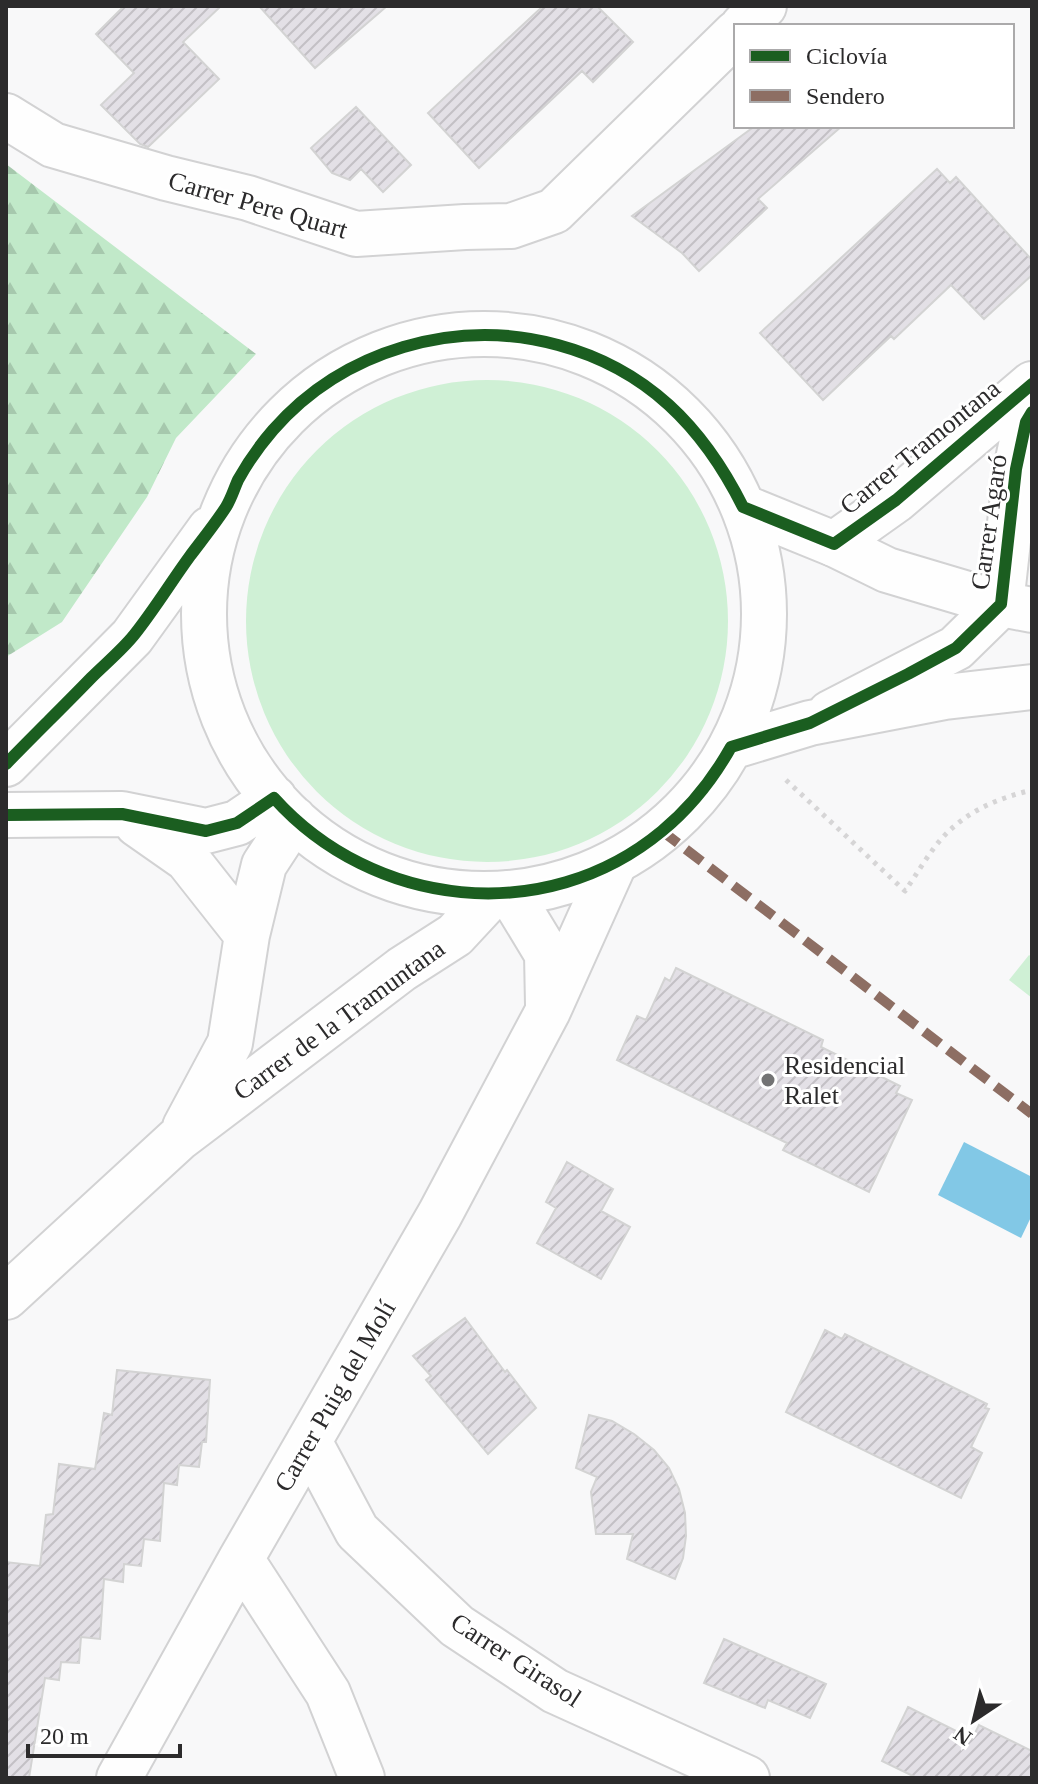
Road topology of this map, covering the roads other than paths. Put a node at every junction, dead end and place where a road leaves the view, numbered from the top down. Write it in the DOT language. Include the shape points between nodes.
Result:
graph roads {
  1 [pos="764,6"];
  2 [pos="745,24"];
  3 [pos="734,35"];
  4 [pos="6,116"];
  5 [pos="1032,384"];
  6 [pos="1032,412"];
  7 [pos="226,507"];
  8 [pos="743,507"];
  9 [pos="1011,518"];
  10 [pos="834,544"];
  11 [pos="1032,556"];
  12 [pos="1017,607"];
  13 [pos="1032,687"];
  14 [pos="810,723"];
  15 [pos="739,745"];
  16 [pos="6,764"];
  17 [pos="284,808"];
  18 [pos="122,814"];
  19 [pos="6,815"];
  20 [pos="615,862"];
  21 [pos="502,894"];
  22 [pos="247,935"];
  23 [pos="548,1011"];
  24 [pos="178,1139"];
  25 [pos="6,1297"];
  26 [pos="309,1441"];
  27 [pos="241,1559"];
  28 [pos="119,1778"];
  29 [pos="362,1778"];
  30 [pos="747,1778"];
  1 -- 2 [label="main road"];
  3 -- 4 [label="main road, Carrer Pere Quart" via="554,211 511,226 356,234 248,198 53,145"];
  5 -- 10 [label="main road, Carrer Tramontana" via="896,500"];
  6 -- 9 [label="main road, Carrer Agaró" via="1016,469"];
  7 -- 8 [label="main road" via="272,430 341,373 410,345 484,334 573,349 652,391 696,431"];
  7 -- 16 [label="main road" via="132,637"];
  7 -- 17 [label="main road" via="207,573 205,642 228,725 253,770"];
  8 -- 10 [label="main road"];
  8 -- 15 [label="main road" via="755,543 765,619 762,657"];
  9 -- 11 [label="main road"];
  9 -- 12 [label="main road, Carrer Agaró"];
  10 -- 12 [label="main road" via="887,570"];
  12 -- 14 [label="main road, Carrer Agaró" via="956,648"];
  13 -- 14 [label="main road" via="945,697"];
  14 -- 15 [label="main road"];
  15 -- 20 [label="main road" via="679,816"];
  17 -- 18 [label="main road" via="206,831"];
  17 -- 21 [label="main road" via="342,854 377,872 434,889"];
  17 -- 22 [label="main road, Carrer de la Tramuntana"];
  18 -- 19 [label="main road"];
  18 -- 22 [label="main road" via="187,859"];
  20 -- 21 [label="main road" via="564,883"];
  20 -- 23 [label="main road"];
  21 -- 23 [label="main road" via="547,954"];
  21 -- 24 [label="main road, Carrer de la Tramuntana" via="455,935 402,969"];
  22 -- 24 [label="main road, Carrer de la Tramuntana" via="230,1043"];
  23 -- 26 [label="main road, Carrer Puig del Molí" via="440,1214"];
  24 -- 25 [label="main road, Carrer de la Tramuntana"];
  26 -- 27 [label="main road, Carrer Puig del Molí"];
  26 -- 30 [label="main road, Carrer Girasol" via="357,1531 457,1626 555,1691"];
  27 -- 28 [label="main road, Carrer Puig del Molí"];
  27 -- 29 [label="main road" via="328,1693"];
}
